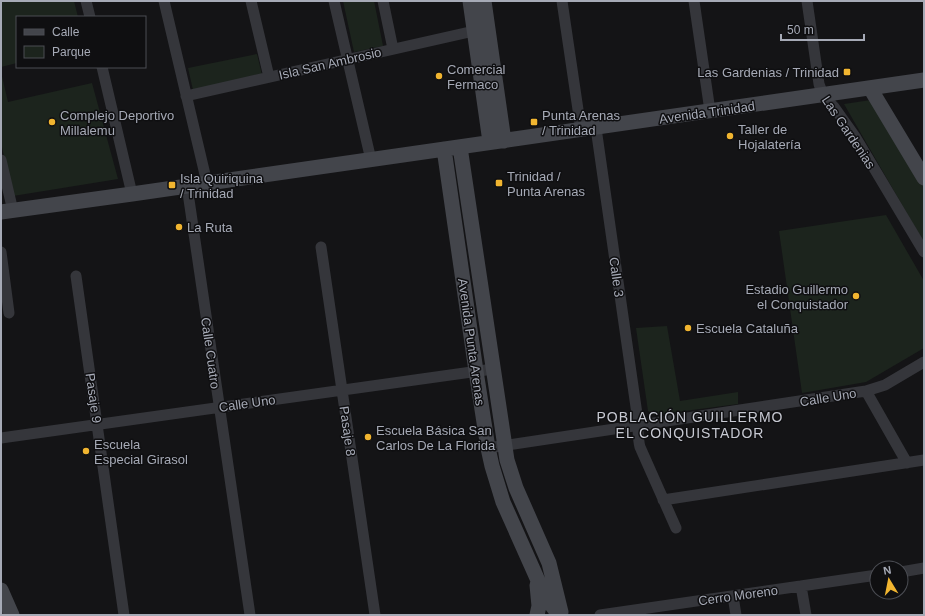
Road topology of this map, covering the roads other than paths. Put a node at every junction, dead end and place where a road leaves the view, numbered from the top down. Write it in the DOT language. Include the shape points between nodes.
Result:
graph roads {
  1 [pos="86,1"];
  2 [pos="164,1"];
  3 [pos="251,1"];
  4 [pos="334,1"];
  5 [pos="382,1"];
  6 [pos="470,1"];
  7 [pos="484,1"];
  8 [pos="562,1"];
  9 [pos="694,1"];
  10 [pos="807,1"];
  11 [pos="90,16"];
  12 [pos="474,31"];
  13 [pos="393,49"];
  14 [pos="348,60"];
  15 [pos="102,68"];
  16 [pos="269,77"];
  17 [pos="924,80"];
  18 [pos="870,88"];
  19 [pos="823,95"];
  20 [pos="186,96"];
  21 [pos="710,111"];
  22 [pos="596,128"];
  23 [pos="581,130"];
  24 [pos="497,142"];
  25 [pos="460,147"];
  26 [pos="444,149"];
  27 [pos="1,160"];
  28 [pos="371,160"];
  29 [pos="924,178"];
  30 [pos="207,183"];
  31 [pos="187,186"];
  32 [pos="132,194"];
  33 [pos="7,211"];
  34 [pos="321,247"];
  35 [pos="1,252"];
  36 [pos="924,252"];
  37 [pos="76,276"];
  38 [pos="9,313"];
  39 [pos="924,362"];
  40 [pos="493,369"];
  41 [pos="476,371"];
  42 [pos="342,390"];
  43 [pos="866,391"];
  44 [pos="219,407"];
  45 [pos="98,424"];
  46 [pos="638,426"];
  47 [pos="1,438"];
  48 [pos="504,446"];
  49 [pos="488,448"];
  50 [pos="924,460"];
  51 [pos="907,463"];
  52 [pos="663,500"];
  53 [pos="676,528"];
  54 [pos="924,568"];
  55 [pos="909,571"];
  56 [pos="536,576"];
  57 [pos="869,576"];
  58 [pos="801,586"];
  59 [pos="1,590"];
  60 [pos="733,596"];
  61 [pos="8,614"];
  62 [pos="124,615"];
  63 [pos="250,615"];
  64 [pos="375,615"];
  65 [pos="537,615"];
  66 [pos="561,615"];
  67 [pos="600,615"];
  68 [pos="736,615"];
  69 [pos="806,615"];
  1 -- 11 [label="street"];
  2 -- 20 [label="street"];
  3 -- 16 [label="street"];
  4 -- 14 [label="street"];
  5 -- 13 [label="street"];
  6 -- 12 [label="main road"];
  7 -- 24 [label="main road"];
  8 -- 23 [label="street"];
  9 -- 21 [label="street"];
  10 -- 19 [label="street, Las Gardenias" via="819,84"];
  12 -- 13 [label="street, Isla San Ambrosio"];
  12 -- 24 [label="main road"];
  13 -- 14 [label="street, Isla San Ambrosio"];
  14 -- 16 [label="street, Isla San Ambrosio"];
  14 -- 28 [label="street"];
  15 -- 32 [label="street"];
  16 -- 20 [label="street, Isla San Ambrosio"];
  17 -- 18 [label="main road, Avenida Trinidad"];
  18 -- 19 [label="main road, Avenida Trinidad"];
  18 -- 29 [label="main road"];
  19 -- 21 [label="main road, Avenida Trinidad"];
  19 -- 36 [label="street, Las Gardenias" via="856,138"];
  20 -- 30 [label="street"];
  21 -- 22 [label="main road, Avenida Trinidad"];
  22 -- 23 [label="main road, Avenida Trinidad"];
  22 -- 46 [label="street, Calle 3"];
  23 -- 24 [label="main road, Avenida Trinidad"];
  24 -- 25 [label="main road, Avenida Trinidad"];
  25 -- 26 [label="main road, Avenida Trinidad"];
  25 -- 40 [label="main road, Avenida Punta Arenas"];
  26 -- 28 [label="main road, Avenida Trinidad"];
  26 -- 41 [label="main road, Avenida Punta Arenas"];
  27 -- 33 [label="street"];
  28 -- 30 [label="main road, Avenida Trinidad"];
  30 -- 31 [label="main road, Avenida Trinidad"];
  31 -- 32 [label="main road, Avenida Trinidad"];
  31 -- 44 [label="street, Calle Cuatro"];
  32 -- 33 [label="main road, Avenida Trinidad"];
  34 -- 42 [label="street, Pasaje 8"];
  35 -- 38 [label="street"];
  37 -- 45 [label="street, Pasaje 9"];
  39 -- 43 [label="street, Calle Uno" via="885,385"];
  40 -- 41 [label="street, Calle Uno"];
  40 -- 48 [label="main road, Avenida Punta Arenas"];
  41 -- 42 [label="street, Calle Uno"];
  41 -- 49 [label="main road, Avenida Punta Arenas"];
  42 -- 44 [label="street, Calle Uno"];
  42 -- 64 [label="street, Pasaje 8"];
  43 -- 46 [label="street, Calle Uno"];
  43 -- 51 [label="street"];
  44 -- 45 [label="street, Calle Uno"];
  44 -- 63 [label="street, Calle Cuatro"];
  45 -- 47 [label="street, Calle Uno"];
  45 -- 62 [label="street, Pasaje 9"];
  46 -- 48 [label="street, Calle Uno"];
  46 -- 52 [label="street, Calle 3" via="639,443"];
  48 -- 49 [label="street, Calle Uno"];
  48 -- 66 [label="main road, Avenida Punta Arenas" via="516,488 549,563"];
  49 -- 56 [label="main road, Avenida Punta Arenas" via="503,502"];
  50 -- 51 [label="street"];
  51 -- 52 [label="street"];
  52 -- 53 [label="street, Calle 3"];
  54 -- 55 [label="street"];
  56 -- 65 [label="main road" via="539,606"];
  56 -- 66 [label="main road, Avenida Punta Arenas" via="546,596"];
  57 -- 58 [label="street, Cerro Moreno"];
  58 -- 60 [label="street, Cerro Moreno"];
  58 -- 69 [label="street"];
  59 -- 61 [label="main road"];
  60 -- 67 [label="street, Cerro Moreno"];
  60 -- 68 [label="street"];
}
